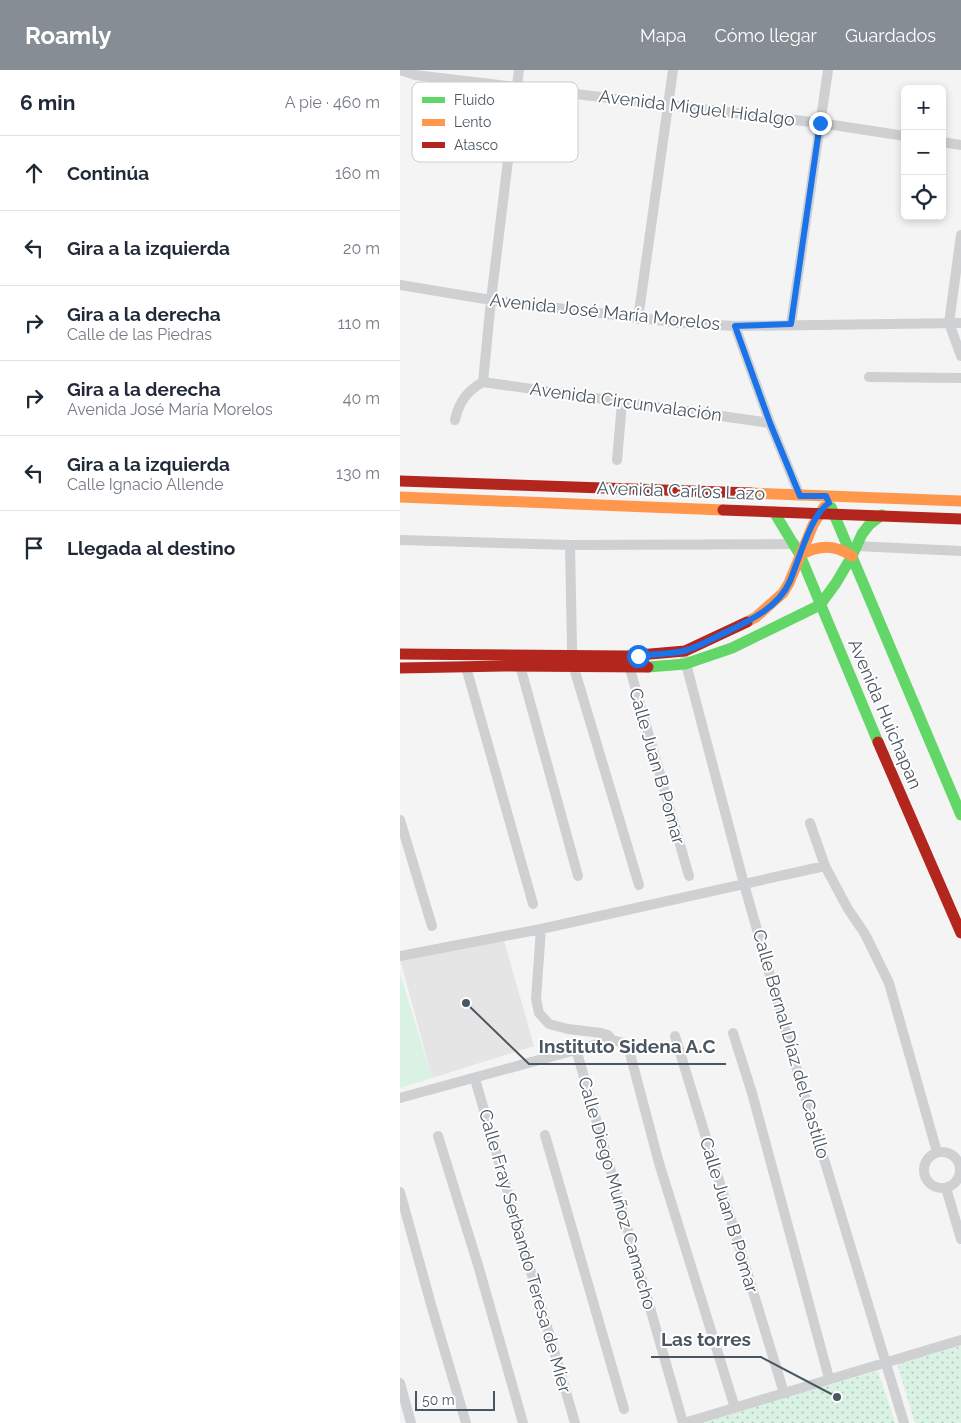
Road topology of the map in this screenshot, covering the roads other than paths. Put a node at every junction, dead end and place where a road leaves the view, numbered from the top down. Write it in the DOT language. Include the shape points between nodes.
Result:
graph roads {
  1 [pos="400,70"];
  2 [pos="673,70"];
  3 [pos="828,70"];
  4 [pos="474,82"];
  5 [pos="578,94"];
  6 [pos="668,105"];
  7 [pos="820,123"];
  8 [pos="901,135"];
  9 [pos="946,143"];
  10 [pos="961,145"];
  11 [pos="508,162"];
  12 [pos="961,235"];
  13 [pos="400,285"];
  14 [pos="491,300"];
  15 [pos="638,319"];
  16 [pos="949,323"];
  17 [pos="961,323"];
  18 [pos="791,324"];
  19 [pos="735,326"];
  20 [pos="961,356"];
  21 [pos="869,376"];
  22 [pos="961,378"];
  23 [pos="483,382"];
  24 [pos="622,403"];
  25 [pos="455,420"];
  26 [pos="770,423"];
  27 [pos="617,460"];
  28 [pos="400,481"];
  29 [pos="800,496"];
  30 [pos="400,497"];
  31 [pos="961,501"];
  32 [pos="831,508"];
  33 [pos="819,512"];
  34 [pos="882,515"];
  35 [pos="776,516"];
  36 [pos="961,519"];
  37 [pos="400,540"];
  38 [pos="570,545"];
  39 [pos="795,546"];
  40 [pos="854,551"];
  41 [pos="961,551"];
  42 [pos="820,605"];
  43 [pos="685,651"];
  44 [pos="400,654"];
  45 [pos="517,654"];
  46 [pos="572,655"];
  47 [pos="627,656"];
  48 [pos="685,664"];
  49 [pos="520,666"];
  50 [pos="466,667"];
  51 [pos="400,668"];
  52 [pos="574,668"];
  53 [pos="629,668"];
  54 [pos="961,815"];
  55 [pos="400,820"];
  56 [pos="810,823"];
  57 [pos="826,866"];
  58 [pos="578,876"];
  59 [pos="689,876"];
  60 [pos="744,884"];
  61 [pos="639,885"];
  62 [pos="533,904"];
  63 [pos="432,926"];
  64 [pos="541,929"];
  65 [pos="961,932"];
  66 [pos="400,956"];
  67 [pos="733,1033"];
  68 [pos="676,1036"];
  69 [pos="612,1040"];
  70 [pos="576,1049"];
  71 [pos="474,1079"];
  72 [pos="400,1098"];
  73 [pos="545,1135"];
  74 [pos="438,1136"];
  75 [pos="937,1152"];
  76 [pos="946,1188"];
  77 [pos="400,1192"];
  78 [pos="961,1239"];
  79 [pos="961,1340"];
  80 [pos="887,1363"];
  81 [pos="829,1378"];
  82 [pos="400,1383"];
  83 [pos="784,1393"];
  84 [pos="735,1408"];
  85 [pos="624,1410"];
  86 [pos="412,1423"];
  87 [pos="466,1423"];
  88 [pos="523,1423"];
  89 [pos="575,1423"];
  90 [pos="684,1423"];
  91 [pos="904,1423"];
  1 -- 4 [label="street, Avenida Miguel Hidalgo" via="415,75"];
  2 -- 6 [label="street"];
  3 -- 7 [label="street"];
  5 -- 6 [label="street, Avenida Miguel Hidalgo"];
  6 -- 7 [label="street, Avenida Miguel Hidalgo"];
  6 -- 15 [label="street"];
  7 -- 8 [label="street, Avenida Miguel Hidalgo"];
  7 -- 18 [label="street"];
  9 -- 10 [label="street"];
  11 -- 14 [label="street"];
  12 -- 16 [label="street"];
  13 -- 14 [label="street, Avenida José María Morelos"];
  14 -- 15 [label="street, Avenida José María Morelos"];
  14 -- 23 [label="street"];
  15 -- 19 [label="street, Avenida José María Morelos"];
  16 -- 17 [label="street, Avenida José María Morelos"];
  16 -- 18 [label="street, Avenida José María Morelos"];
  16 -- 20 [label="street"];
  18 -- 19 [label="street, Avenida José María Morelos"];
  19 -- 26 [label="street"];
  21 -- 22 [label="street"];
  23 -- 24 [label="street, Avenida Circunvalación"];
  23 -- 25 [label="street" via="460,401"];
  24 -- 26 [label="street, Avenida Circunvalación"];
  24 -- 27 [label="street"];
  26 -- 29 [label="street"];
  28 -- 29 [label="street"];
  29 -- 32 [label="street"];
  30 -- 35 [label="street, Avenida Carlos Lazo"];
  31 -- 32 [label="street, Avenida Carlos Lazo" via="846,497"];
  32 -- 33 [label="street, Avenida Carlos Lazo"];
  32 -- 34 [label="street, Avenida Carlos Lazo"];
  32 -- 40 [label="street, Avenida Huichapan" via="845,540"];
  33 -- 35 [label="street, Avenida Carlos Lazo"];
  33 -- 39 [label="street"];
  34 -- 36 [label="street, Avenida Carlos Lazo"];
  34 -- 40 [label="street" via="869,525"];
  35 -- 39 [label="street, Avenida Huichapan"];
  37 -- 38 [label="street"];
  38 -- 39 [label="street"];
  38 -- 46 [label="street"];
  39 -- 40 [label="street" via="825,545"];
  39 -- 42 [label="street, Avenida Huichapan"];
  39 -- 43 [label="street" via="789,583 774,603 756,617"];
  40 -- 41 [label="street"];
  40 -- 42 [label="street"];
  40 -- 54 [label="street, Avenida Huichapan"];
  42 -- 48 [label="street" via="732,648"];
  42 -- 65 [label="street, Avenida Huichapan"];
  43 -- 47 [label="street"];
  43 -- 48 [label="street, Calle Bernal Díaz del Castillo"];
  44 -- 45 [label="street"];
  45 -- 46 [label="street"];
  45 -- 49 [label="street"];
  46 -- 47 [label="street"];
  46 -- 52 [label="street"];
  47 -- 53 [label="street, Calle Juan B Pomar"];
  48 -- 53 [label="street"];
  48 -- 60 [label="street, Calle Bernal Díaz del Castillo"];
  49 -- 50 [label="street"];
  49 -- 52 [label="street"];
  49 -- 58 [label="street"];
  50 -- 51 [label="street"];
  50 -- 62 [label="street"];
  52 -- 53 [label="street"];
  52 -- 61 [label="street"];
  53 -- 59 [label="street, Calle Juan B Pomar"];
  55 -- 63 [label="street"];
  56 -- 57 [label="street"];
  57 -- 60 [label="street"];
  57 -- 75 [label="street" via="889,983"];
  60 -- 64 [label="street"];
  60 -- 80 [label="street, Calle Bernal Díaz del Castillo"];
  64 -- 66 [label="street"];
  64 -- 69 [label="street" via="536,998 539,1013 549,1024 601,1033"];
  67 -- 81 [label="street"];
  68 -- 83 [label="street, Calle Juan B Pomar"];
  69 -- 70 [label="street"];
  69 -- 84 [label="street" via="628,1046 659,1163"];
  70 -- 71 [label="street"];
  70 -- 90 [label="street, Calle Diego Muñoz Camacho"];
  71 -- 72 [label="street"];
  71 -- 89 [label="street, Calle Fray Serbando Teresa de Mier"];
  73 -- 85 [label="street"];
  74 -- 88 [label="street"];
  75 -- 76 [label="street" via="926,1161 924,1175 932,1186"];
  75 -- 76 [label="street" via="951,1155 959,1166 957,1179"];
  76 -- 78 [label="street"];
  77 -- 87 [label="street"];
  79 -- 80 [label="street"];
  80 -- 81 [label="street"];
  80 -- 91 [label="street, Calle Bernal Díaz del Castillo"];
  81 -- 83 [label="street"];
  82 -- 86 [label="street"];
  83 -- 84 [label="street"];
  84 -- 90 [label="street"];
}
